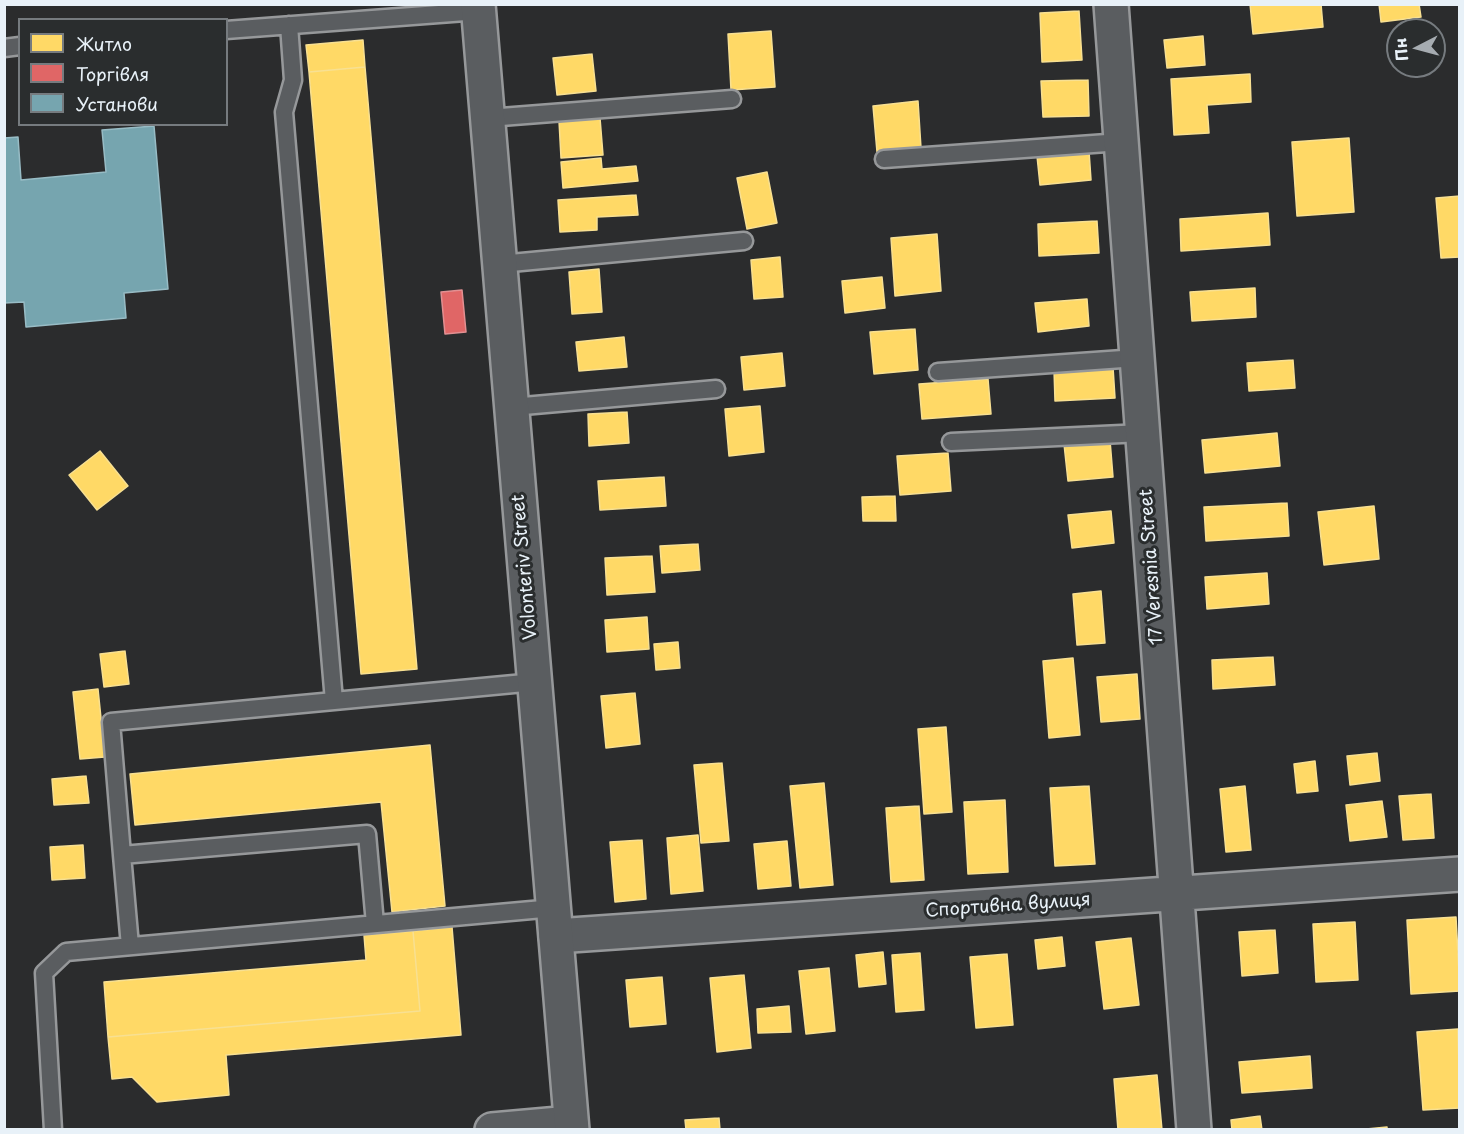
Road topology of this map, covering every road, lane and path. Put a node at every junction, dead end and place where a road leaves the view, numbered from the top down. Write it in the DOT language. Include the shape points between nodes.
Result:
graph roads {
  1 [pos="1111,4"];
  2 [pos="478,8"];
  3 [pos="289,26"];
  4 [pos="228,30"];
  5 [pos="732,99"];
  6 [pos="488,118"];
  7 [pos="1121,142"];
  8 [pos="884,159"];
  9 [pos="744,241"];
  10 [pos="500,264"];
  11 [pos="1137,358"];
  12 [pos="938,372"];
  13 [pos="716,389"];
  14 [pos="512,407"];
  15 [pos="1143,433"];
  16 [pos="951,442"];
  17 [pos="535,682"];
  18 [pos="334,701"];
  19 [pos="122,855"];
  20 [pos="1460,874"];
  21 [pos="1176,894"];
  22 [pos="555,922"];
  23 [pos="375,924"];
  24 [pos="130,946"];
  25 [pos="572,1126"];
  26 [pos="53,1130"];
  27 [pos="492,1130"];
  28 [pos="1194,1130"];
  1 -- 7 [label="street, 17 Veresnia Street"];
  2 -- 3 [label="lane"];
  2 -- 6 [label="street, Volonteriv Street"];
  3 -- 4 [label="lane"];
  3 -- 18 [label="lane" via="293,80 284,112"];
  5 -- 6 [label="lane"];
  6 -- 10 [label="street, Volonteriv Street"];
  7 -- 8 [label="lane"];
  7 -- 11 [label="street, 17 Veresnia Street"];
  9 -- 10 [label="lane"];
  10 -- 14 [label="street, Volonteriv Street"];
  11 -- 12 [label="lane"];
  11 -- 15 [label="street, 17 Veresnia Street"];
  13 -- 14 [label="lane"];
  14 -- 17 [label="street, Volonteriv Street"];
  15 -- 16 [label="lane"];
  15 -- 21 [label="street, 17 Veresnia Street"];
  17 -- 18 [label="lane"];
  17 -- 22 [label="street, Volonteriv Street"];
  18 -- 19 [label="lane" via="111,722"];
  19 -- 23 [label="lane" via="367,834"];
  19 -- 24 [label="lane"];
  20 -- 21 [label="street, Спортивна вулиця"];
  21 -- 22 [label="street, Спортивна вулиця"];
  21 -- 28 [label="street, 17 Veresnia Street"];
  22 -- 23 [label="lane"];
  22 -- 25 [label="street, Volonteriv Street"];
  23 -- 24 [label="lane"];
  24 -- 26 [label="lane" via="66,951 44,973"];
  25 -- 27 [label="street"];
}
